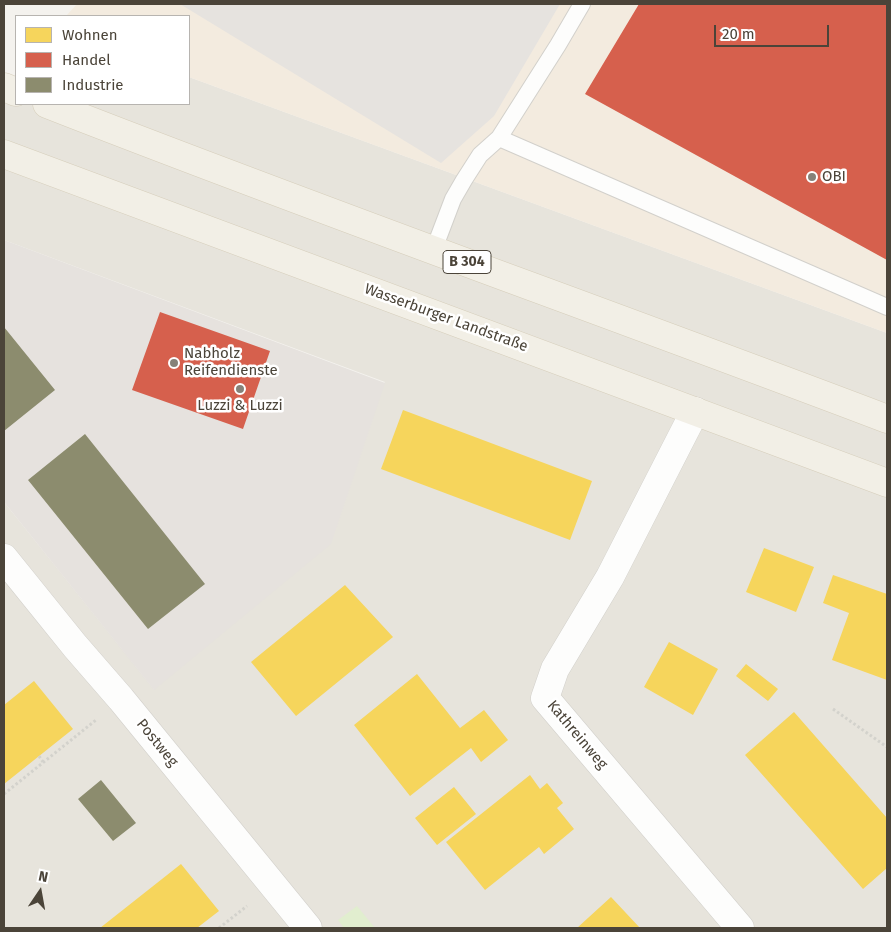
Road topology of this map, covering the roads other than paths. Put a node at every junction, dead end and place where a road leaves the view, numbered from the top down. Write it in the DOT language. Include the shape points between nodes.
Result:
graph roads {
  1 [pos="582,4"];
  2 [pos="50,105"];
  3 [pos="499,138"];
  4 [pos="4,154"];
  5 [pos="434,249"];
  6 [pos="887,307"];
  7 [pos="695,411"];
  8 [pos="887,420"];
  9 [pos="887,483"];
  10 [pos="4,558"];
  11 [pos="308,928"];
  12 [pos="740,928"];
  1 -- 3 [label="lane"];
  2 -- 5 [label="main road, B 304"];
  3 -- 5 [label="lane" via="480,155 464,180"];
  3 -- 6 [label="lane"];
  4 -- 7 [label="main road, Wasserburger Landstraße"];
  5 -- 8 [label="main road, B 304"];
  7 -- 9 [label="main road, Wasserburger Landstraße"];
  7 -- 12 [label="street, Kathreinweg" via="610,577 555,668 545,698"];
  10 -- 11 [label="street, Postweg"];
}
